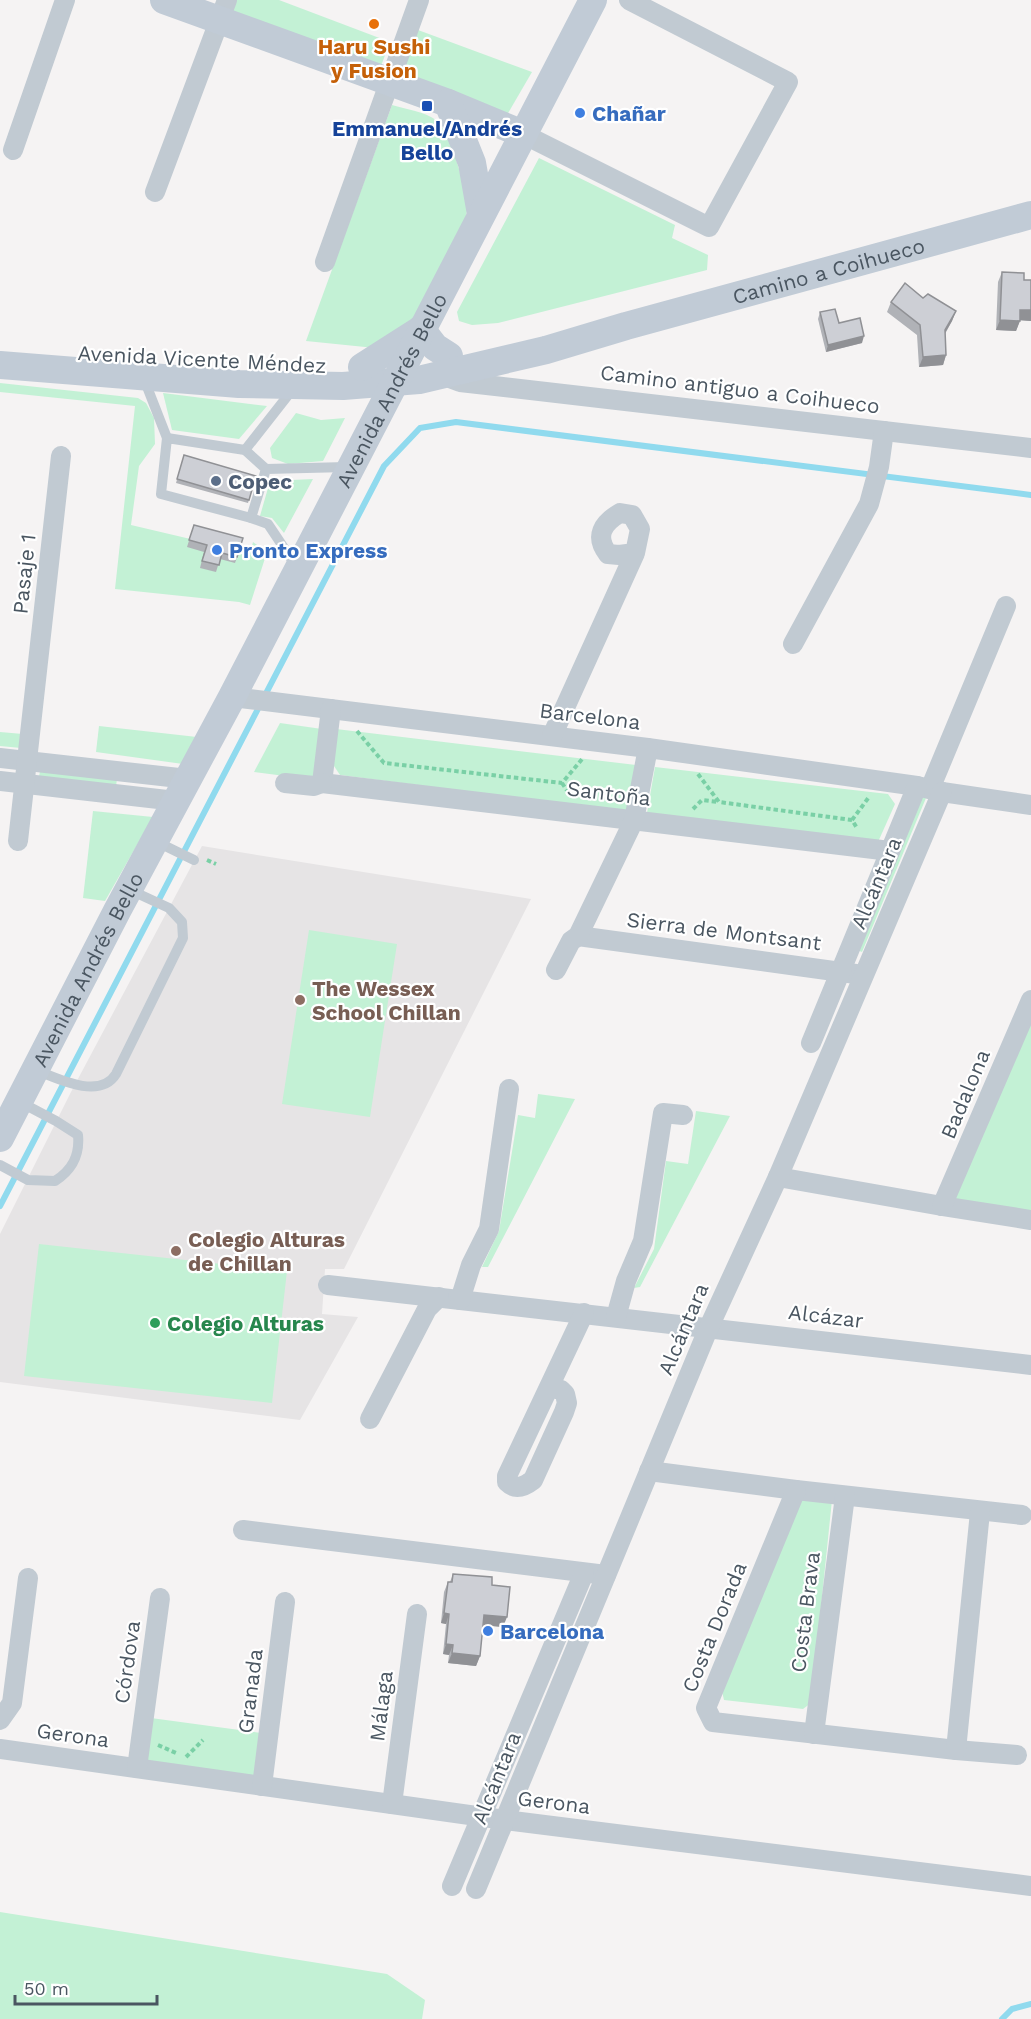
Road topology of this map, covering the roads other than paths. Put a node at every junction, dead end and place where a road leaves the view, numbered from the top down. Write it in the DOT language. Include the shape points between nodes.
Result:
graph roads {
  1 [pos="65,0"];
  2 [pos="164,0"];
  3 [pos="419,0"];
  4 [pos="593,0"];
  5 [pos="629,0"];
  6 [pos="223,10"];
  7 [pos="390,82"];
  8 [pos="448,103"];
  9 [pos="523,134"];
  10 [pos="13,150"];
  11 [pos="155,192"];
  12 [pos="481,214"];
  13 [pos="1031,215"];
  14 [pos="325,262"];
  15 [pos="422,328"];
  16 [pos="0,347"];
  17 [pos="0,365"];
  18 [pos="448,365"];
  19 [pos="362,367"];
  20 [pos="398,373"];
  21 [pos="143,376"];
  22 [pos="296,386"];
  23 [pos="336,386"];
  24 [pos="377,415"];
  25 [pos="884,431"];
  26 [pos="166,438"];
  27 [pos="1031,448"];
  28 [pos="245,450"];
  29 [pos="61,456"];
  30 [pos="350,466"];
  31 [pos="266,469"];
  32 [pos="251,518"];
  33 [pos="635,553"];
  34 [pos="297,569"];
  35 [pos="1006,606"];
  36 [pos="793,644"];
  37 [pos="243,698"];
  38 [pos="331,709"];
  39 [pos="552,736"];
  40 [pos="648,748"];
  41 [pos="0,758"];
  42 [pos="27,761"];
  43 [pos="0,781"];
  44 [pos="285,783"];
  45 [pos="322,783"];
  46 [pos="25,784"];
  47 [pos="929,789"];
  48 [pos="182,790"];
  49 [pos="1031,805"];
  50 [pos="634,820"];
  51 [pos="18,841"];
  52 [pos="154,841"];
  53 [pos="880,850"];
  54 [pos="194,860"];
  55 [pos="129,889"];
  56 [pos="578,936"];
  57 [pos="556,970"];
  58 [pos="840,970"];
  59 [pos="863,975"];
  60 [pos="1031,1000"];
  61 [pos="811,1043"];
  62 [pos="45,1074"];
  63 [pos="509,1089"];
  64 [pos="29,1108"];
  65 [pos="683,1115"];
  66 [pos="0,1138"];
  67 [pos="3,1167"];
  68 [pos="778,1177"];
  69 [pos="942,1206"];
  70 [pos="1031,1220"];
  71 [pos="328,1285"];
  72 [pos="439,1297"];
  73 [pos="460,1300"];
  74 [pos="584,1313"];
  75 [pos="616,1317"];
  76 [pos="708,1327"];
  77 [pos="1031,1365"];
  78 [pos="549,1387"];
  79 [pos="370,1419"];
  80 [pos="649,1471"];
  81 [pos="796,1490"];
  82 [pos="845,1496"];
  83 [pos="980,1512"];
  84 [pos="1022,1515"];
  85 [pos="243,1530"];
  86 [pos="584,1573"];
  87 [pos="606,1575"];
  88 [pos="28,1578"];
  89 [pos="160,1598"];
  90 [pos="285,1602"];
  91 [pos="417,1614"];
  92 [pos="0,1720"];
  93 [pos="814,1734"];
  94 [pos="0,1749"];
  95 [pos="956,1750"];
  96 [pos="1017,1755"];
  97 [pos="137,1768"];
  98 [pos="262,1786"];
  99 [pos="393,1804"];
  100 [pos="481,1816"];
  101 [pos="505,1820"];
  102 [pos="452,1886"];
  103 [pos="1031,1886"];
  104 [pos="476,1889"];
  1 -- 10 [label="street"];
  2 -- 6 [label="main road"];
  3 -- 7 [label="street"];
  4 -- 9 [label="main road, Avenida Andrés Bello"];
  5 -- 9 [label="street" via="788,82 709,227"];
  6 -- 7 [label="main road"];
  6 -- 11 [label="street"];
  7 -- 8 [label="main road"];
  7 -- 14 [label="street"];
  8 -- 9 [label="main road"];
  8 -- 12 [label="main road" via="472,163"];
  9 -- 12 [label="main road, Avenida Andrés Bello"];
  12 -- 15 [label="main road, Avenida Andrés Bello"];
  13 -- 18 [label="main road, Camino a Coihueco" via="546,350"];
  15 -- 18 [label="main road"];
  15 -- 19 [label="main road"];
  15 -- 20 [label="main road, Avenida Andrés Bello"];
  16 -- 19 [label="main road, Avenida Vicente Méndez" via="254,365"];
  17 -- 21 [label="main road, Avenida Vicente Méndez"];
  18 -- 20 [label="main road, Camino a Coihueco"];
  18 -- 25 [label="street, Camino antiguo a Coihueco" via="452,379 460,382"];
  19 -- 20 [label="main road, Avenida Vicente Méndez"];
  20 -- 23 [label="main road, Avenida Vicente Méndez"];
  20 -- 24 [label="main road, Avenida Andrés Bello"];
  21 -- 22 [label="main road, Avenida Vicente Méndez"];
  21 -- 26 [label="lane"];
  22 -- 23 [label="main road, Avenida Vicente Méndez"];
  22 -- 28 [label="lane"];
  23 -- 24 [label="main road" via="375,392"];
  24 -- 30 [label="main road, Avenida Andrés Bello"];
  25 -- 27 [label="street, Camino antiguo a Coihueco"];
  25 -- 36 [label="street" via="869,504"];
  26 -- 28 [label="lane"];
  26 -- 32 [label="lane" via="161,494"];
  28 -- 31 [label="lane"];
  29 -- 42 [label="street, Pasaje 1"];
  30 -- 31 [label="lane"];
  30 -- 34 [label="main road, Avenida Andrés Bello"];
  31 -- 32 [label="lane"];
  32 -- 34 [label="lane" via="268,524"];
  33 -- 39 [label="street"];
  34 -- 37 [label="main road, Avenida Andrés Bello"];
  35 -- 47 [label="street, Alcántara"];
  37 -- 38 [label="street, Barcelona"];
  37 -- 48 [label="main road, Avenida Andrés Bello"];
  38 -- 39 [label="street, Barcelona"];
  38 -- 45 [label="street"];
  39 -- 40 [label="street, Barcelona"];
  40 -- 47 [label="street, Barcelona"];
  40 -- 50 [label="street"];
  41 -- 42 [label="street"];
  42 -- 46 [label="street, Pasaje 1"];
  42 -- 48 [label="street"];
  43 -- 46 [label="street"];
  44 -- 45 [label="street, Santoña"];
  45 -- 50 [label="street, Santoña"];
  46 -- 48 [label="street"];
  46 -- 51 [label="street, Pasaje 1"];
  47 -- 49 [label="street, Barcelona"];
  47 -- 53 [label="street, Alcántara"];
  47 -- 59 [label="street, Alcántara"];
  48 -- 52 [label="main road, Avenida Andrés Bello"];
  50 -- 53 [label="street, Santoña"];
  50 -- 56 [label="street"];
  52 -- 54 [label="lane"];
  52 -- 55 [label="main road, Avenida Andrés Bello"];
  53 -- 58 [label="street, Alcántara"];
  55 -- 62 [label="main road, Avenida Andrés Bello"];
  55 -- 62 [label="lane" via="169,908 182,922 183,938 113,1079 103,1086 78,1086"];
  56 -- 57 [label="street" via="571,941"];
  56 -- 58 [label="street, Sierra de Montsant"];
  58 -- 59 [label="street, Sierra de Montsant"];
  58 -- 61 [label="street, Alcántara"];
  59 -- 68 [label="street, Alcántara"];
  60 -- 69 [label="street, Badalona"];
  62 -- 64 [label="main road, Avenida Andrés Bello"];
  63 -- 73 [label="street" via="489,1229 471,1265"];
  64 -- 66 [label="main road, Avenida Andrés Bello"];
  64 -- 67 [label="lane" via="78,1135 75,1160 55,1181 28,1180"];
  65 -- 75 [label="street" via="663,1113 643,1242"];
  68 -- 69 [label="street"];
  68 -- 76 [label="street, Alcántara"];
  69 -- 70 [label="street"];
  71 -- 72 [label="street, Alcázar"];
  72 -- 73 [label="street, Alcázar"];
  72 -- 79 [label="street" via="427,1309"];
  73 -- 74 [label="street, Alcázar"];
  74 -- 75 [label="street, Alcázar"];
  74 -- 78 [label="street"];
  75 -- 76 [label="street, Alcázar"];
  76 -- 77 [label="street, Alcázar"];
  76 -- 80 [label="street, Alcántara"];
  78 -- 78 [label="street" via="507,1476 511,1486 533,1480 564,1412 565,1394"];
  80 -- 81 [label="street"];
  80 -- 87 [label="street, Alcántara"];
  81 -- 82 [label="street"];
  81 -- 93 [label="street, Costa Dorada" via="706,1708 713,1722"];
  82 -- 83 [label="street"];
  82 -- 93 [label="street, Costa Brava"];
  83 -- 84 [label="street"];
  83 -- 95 [label="street"];
  85 -- 86 [label="street"];
  86 -- 87 [label="street"];
  86 -- 100 [label="street, Alcántara"];
  87 -- 101 [label="street, Alcántara"];
  88 -- 92 [label="street" via="12,1703"];
  89 -- 97 [label="street, Córdova"];
  90 -- 98 [label="street, Granada"];
  91 -- 99 [label="street, Málaga"];
  93 -- 95 [label="street, Costa Dorada"];
  94 -- 97 [label="street, Gerona"];
  95 -- 96 [label="street, Costa Dorada"];
  97 -- 98 [label="street, Gerona"];
  98 -- 99 [label="street, Gerona"];
  99 -- 100 [label="street, Gerona"];
  100 -- 101 [label="street, Gerona"];
  100 -- 102 [label="street, Alcántara"];
  101 -- 103 [label="street, Gerona"];
  101 -- 104 [label="street, Alcántara"];
}
